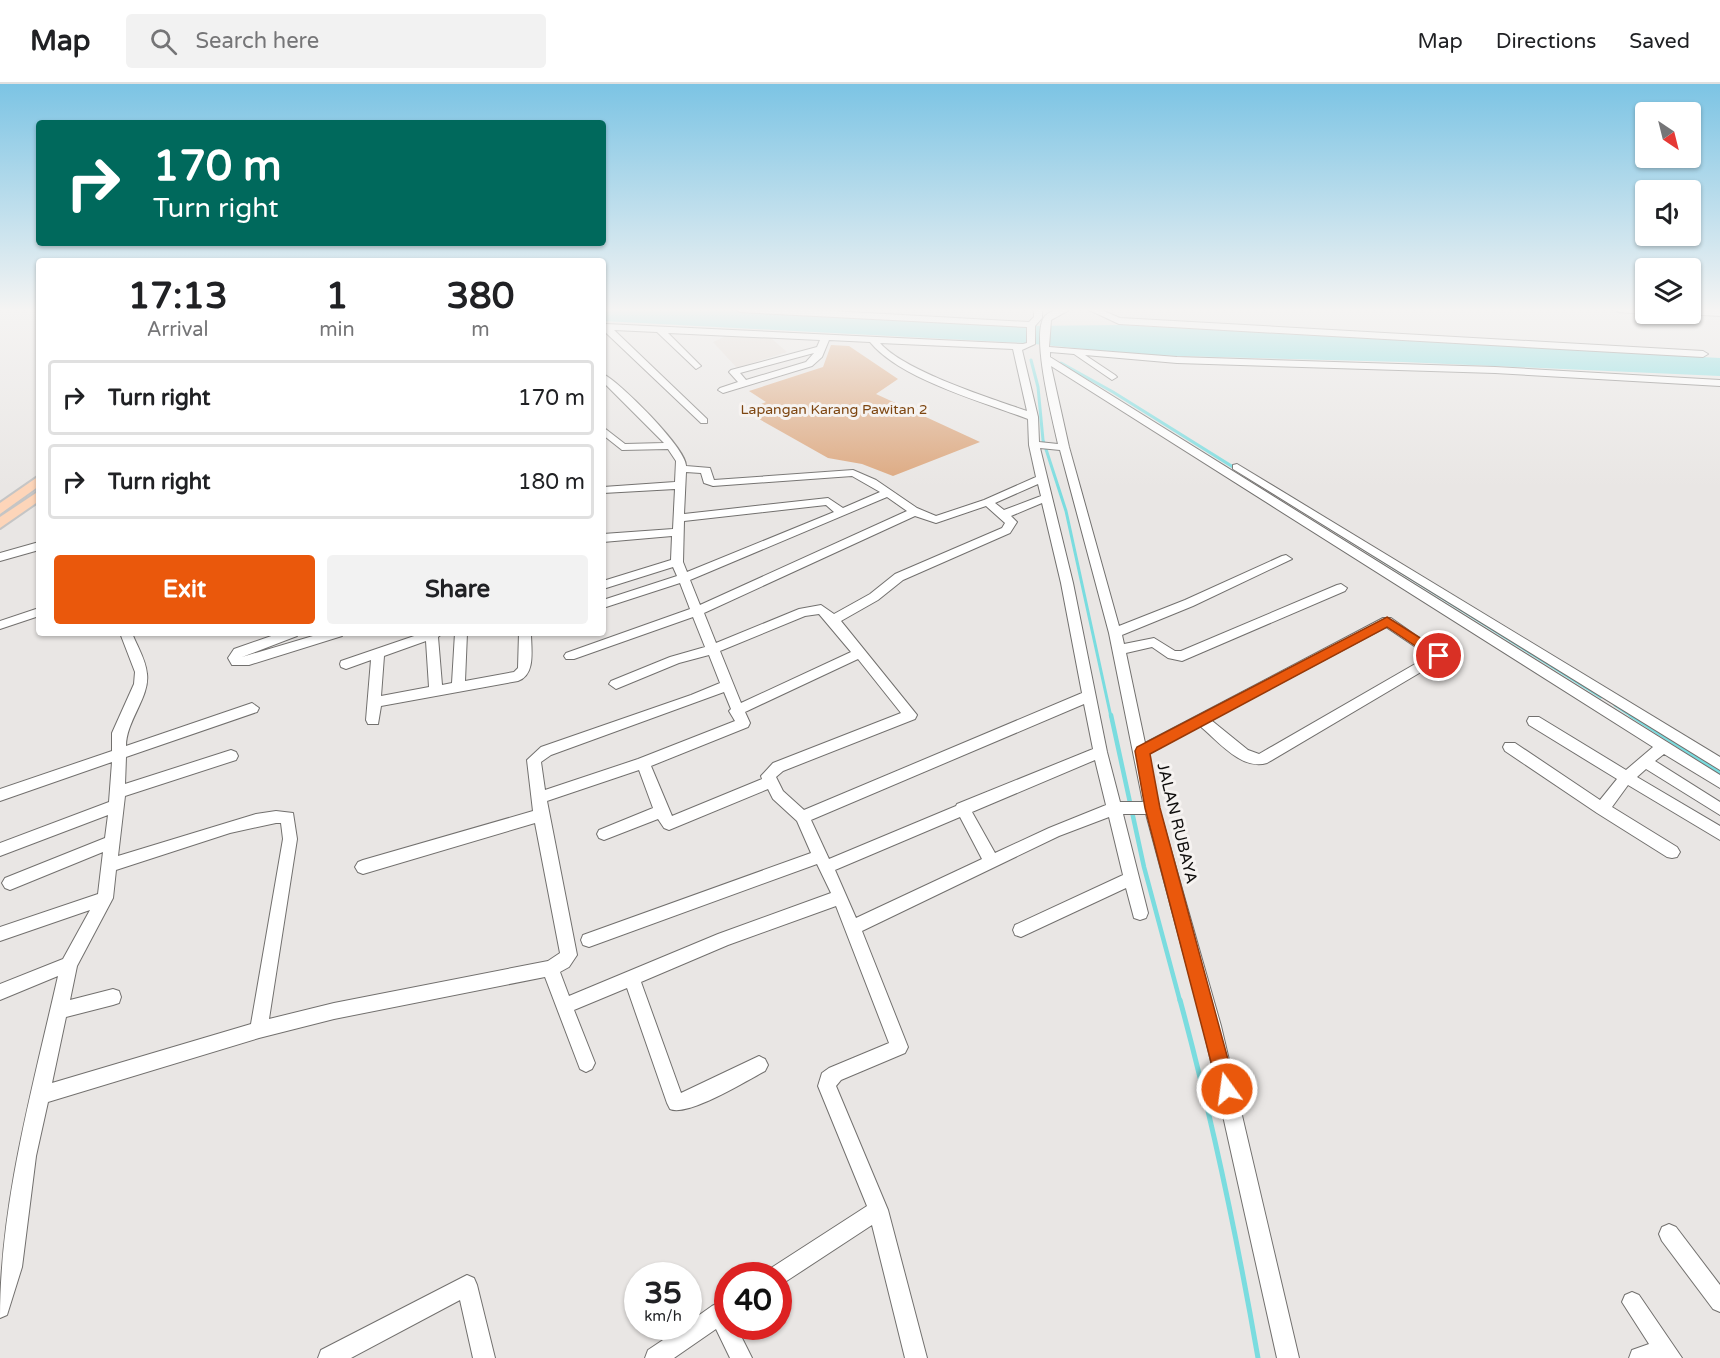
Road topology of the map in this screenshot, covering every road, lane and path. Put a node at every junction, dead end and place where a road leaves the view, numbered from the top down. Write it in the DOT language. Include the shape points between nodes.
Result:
graph roads {
  1 [pos="648,368"];
  2 [pos="745,368"];
  3 [pos="795,368"];
  4 [pos="913,368"];
  5 [pos="1022,368"];
  6 [pos="1049,368"];
  7 [pos="1073,368"];
  8 [pos="1099,368"];
  9 [pos="1446,368"];
  10 [pos="1112,377"];
  11 [pos="606,380"];
  12 [pos="1720,383"];
  13 [pos="745,384"];
  14 [pos="723,390"];
  15 [pos="1033,417"];
  16 [pos="704,421"];
  17 [pos="606,433"];
  18 [pos="606,446"];
  19 [pos="670,446"];
  20 [pos="1036,446"];
  21 [pos="1060,446"];
  22 [pos="622,447"];
  23 [pos="1237,467"];
  24 [pos="682,470"];
  25 [pos="1041,479"];
  26 [pos="36,482"];
  27 [pos="680,485"];
  28 [pos="606,490"];
  29 [pos="886,494"];
  30 [pos="36,497"];
  31 [pos="1048,497"];
  32 [pos="988,502"];
  33 [pos="0,510"];
  34 [pos="916,511"];
  35 [pos="842,513"];
  36 [pos="1005,514"];
  37 [pos="679,518"];
  38 [pos="0,524"];
  39 [pos="676,532"];
  40 [pos="606,538"];
  41 [pos="36,547"];
  42 [pos="0,557"];
  43 [pos="1286,559"];
  44 [pos="677,562"];
  45 [pos="683,578"];
  46 [pos="606,584"];
  47 [pos="1341,588"];
  48 [pos="606,603"];
  49 [pos="697,611"];
  50 [pos="36,613"];
  51 [pos="832,620"];
  52 [pos="0,625"];
  53 [pos="1115,633"];
  54 [pos="127,636"];
  55 [pos="284,636"];
  56 [pos="328,636"];
  57 [pos="428,636"];
  58 [pos="434,636"];
  59 [pos="461,636"];
  60 [pos="525,636"];
  61 [pos="712,650"];
  62 [pos="1119,651"];
  63 [pos="378,654"];
  64 [pos="858,654"];
  65 [pos="570,656"];
  66 [pos="346,664"];
  67 [pos="616,684"];
  68 [pos="726,686"];
  69 [pos="458,687"];
  70 [pos="436,692"];
  71 [pos="1089,696"];
  72 [pos="376,702"];
  73 [pos="252,708"];
  74 [pos="736,711"];
  75 [pos="373,720"];
  76 [pos="1203,721"];
  77 [pos="1534,721"];
  78 [pos="1510,747"];
  79 [pos="1663,747"];
  80 [pos="1142,751"];
  81 [pos="1100,752"];
  82 [pos="118,753"];
  83 [pos="231,756"];
  84 [pos="1645,762"];
  85 [pos="643,764"];
  86 [pos="1720,764"];
  87 [pos="1626,778"];
  88 [pos="770,782"];
  89 [pos="1720,782"];
  90 [pos="0,795"];
  91 [pos="539,798"];
  92 [pos="117,799"];
  93 [pos="962,808"];
  94 [pos="1118,808"];
  95 [pos="1148,809"];
  96 [pos="1602,809"];
  97 [pos="1720,809"];
  98 [pos="662,811"];
  99 [pos="541,815"];
  100 [pos="802,817"];
  101 [pos="604,834"];
  102 [pos="1720,834"];
  103 [pos="113,840"];
  104 [pos="0,850"];
  105 [pos="1672,852"];
  106 [pos="823,861"];
  107 [pos="992,862"];
  108 [pos="111,865"];
  109 [pos="363,867"];
  110 [pos="1131,878"];
  111 [pos="10,883"];
  112 [pos="840,897"];
  113 [pos="105,898"];
  114 [pos="1140,913"];
  115 [pos="852,928"];
  116 [pos="1021,930"];
  117 [pos="0,934"];
  118 [pos="590,940"];
  119 [pos="69,964"];
  120 [pos="549,968"];
  121 [pos="631,977"];
  122 [pos="0,992"];
  123 [pos="113,997"];
  124 [pos="564,1006"];
  125 [pos="57,1011"];
  126 [pos="259,1030"];
  127 [pos="586,1063"];
  128 [pos="759,1065"];
  129 [pos="39,1096"];
  130 [pos="878,1210"];
  131 [pos="1669,1234"];
  132 [pos="792,1266"];
  133 [pos="1632,1302"];
  134 [pos="1720,1302"];
  135 [pos="0,1308"];
  136 [pos="714,1317"];
  137 [pos="735,1340"];
  138 [pos="1668,1354"];
  139 [pos="330,1358"];
  140 [pos="484,1358"];
  141 [pos="656,1358"];
  142 [pos="741,1358"];
  143 [pos="916,1358"];
  144 [pos="1288,1358"];
  145 [pos="1640,1358"];
  1 -- 16 [label="street"];
  2 -- 13 [label="street" via="734,372"];
  3 -- 13 [label="street"];
  4 -- 15 [label="street"];
  5 -- 15 [label="street"];
  6 -- 21 [label="street, JALAN RUBAYA"];
  7 -- 79 [label="street"];
  8 -- 10 [label="street"];
  9 -- 12 [label="street"];
  11 -- 19 [label="street"];
  13 -- 14 [label="street"];
  15 -- 20 [label="street"];
  17 -- 22 [label="street"];
  18 -- 22 [label="street"];
  19 -- 22 [label="street"];
  19 -- 24 [label="street" via="681,461"];
  20 -- 21 [label="street"];
  20 -- 25 [label="street"];
  21 -- 53 [label="street, JALAN RUBAYA"];
  23 -- 86 [label="street"];
  24 -- 27 [label="street"];
  24 -- 29 [label="street" via="706,470 709,482 713,483 853,473"];
  25 -- 31 [label="street"];
  25 -- 32 [label="street"];
  26 -- 33 [label="main road"];
  27 -- 28 [label="street"];
  27 -- 37 [label="street"];
  29 -- 34 [label="street"];
  29 -- 35 [label="street"];
  30 -- 38 [label="main road"];
  31 -- 36 [label="street"];
  31 -- 71 [label="street"];
  32 -- 34 [label="street" via="936,520"];
  32 -- 36 [label="street"];
  34 -- 49 [label="street"];
  35 -- 37 [label="street" via="828,501"];
  35 -- 45 [label="street"];
  36 -- 51 [label="street" via="1011,522 1006,530 899,577 874,597"];
  37 -- 39 [label="street"];
  39 -- 40 [label="street"];
  39 -- 44 [label="street"];
  41 -- 42 [label="street"];
  43 -- 53 [label="street"];
  44 -- 45 [label="street"];
  44 -- 46 [label="street"];
  45 -- 48 [label="street"];
  45 -- 49 [label="street"];
  47 -- 62 [label="street" via="1182,656 1172,656 1154,642"];
  49 -- 61 [label="street"];
  49 -- 65 [label="street"];
  50 -- 52 [label="street"];
  51 -- 61 [label="street" via="821,609 813,609"];
  51 -- 64 [label="street"];
  53 -- 62 [label="street, JALAN RUBAYA"];
  54 -- 82 [label="street" via="141,672 141,684 119,733"];
  55 -- 56 [label="street" via="238,652 234,658 237,662 249,660"];
  57 -- 63 [label="street"];
  58 -- 70 [label="street"];
  59 -- 69 [label="street"];
  60 -- 69 [label="street" via="523,673"];
  61 -- 67 [label="street"];
  61 -- 68 [label="street"];
  62 -- 80 [label="street, JALAN RUBAYA"];
  63 -- 66 [label="street"];
  63 -- 72 [label="street"];
  64 -- 74 [label="street"];
  64 -- 88 [label="street" via="910,715 778,767 768,776"];
  68 -- 74 [label="street"];
  68 -- 91 [label="street" via="539,754 534,760"];
  69 -- 70 [label="street"];
  70 -- 72 [label="street"];
  71 -- 81 [label="street"];
  71 -- 100 [label="street"];
  72 -- 75 [label="street"];
  73 -- 82 [label="street"];
  74 -- 85 [label="street" via="743,723"];
  76 -- 76 [label="street" via="1243,754 1262,759 1439,656 1387,621"];
  76 -- 80 [label="street"];
  77 -- 87 [label="street"];
  78 -- 96 [label="street"];
  79 -- 84 [label="street"];
  79 -- 89 [label="street"];
  80 -- 95 [label="street, JALAN RUBAYA"];
  81 -- 93 [label="street"];
  81 -- 94 [label="street"];
  82 -- 90 [label="street"];
  82 -- 92 [label="street"];
  83 -- 92 [label="street"];
  84 -- 87 [label="street"];
  84 -- 97 [label="street"];
  85 -- 91 [label="street"];
  85 -- 98 [label="street"];
  87 -- 96 [label="street"];
  87 -- 102 [label="street"];
  88 -- 98 [label="street" via="669,824"];
  88 -- 100 [label="street"];
  91 -- 99 [label="street"];
  92 -- 103 [label="street"];
  92 -- 104 [label="street"];
  93 -- 106 [label="street"];
  93 -- 107 [label="street"];
  94 -- 95 [label="street"];
  94 -- 107 [label="street" via="1054,832"];
  94 -- 110 [label="street"];
  95 -- 144 [label="street, JALAN RUBAYA" via="1212,1026"];
  96 -- 105 [label="street"];
  98 -- 101 [label="street"];
  99 -- 109 [label="street"];
  99 -- 120 [label="street" via="569,955"];
  100 -- 106 [label="street"];
  103 -- 108 [label="street"];
  103 -- 111 [label="street"];
  106 -- 112 [label="street"];
  106 -- 118 [label="street"];
  107 -- 115 [label="street"];
  108 -- 113 [label="street"];
  108 -- 126 [label="street" via="237,825 277,815 288,817 290,839"];
  110 -- 114 [label="street"];
  110 -- 116 [label="street"];
  112 -- 115 [label="street"];
  112 -- 121 [label="street"];
  113 -- 117 [label="street"];
  113 -- 119 [label="street"];
  115 -- 130 [label="street" via="899,1047 835,1074 828,1079 827,1086"];
  119 -- 122 [label="street"];
  119 -- 125 [label="street"];
  120 -- 124 [label="street"];
  120 -- 126 [label="street"];
  121 -- 124 [label="street"];
  121 -- 128 [label="street" via="676,1103"];
  123 -- 125 [label="street"];
  124 -- 127 [label="street"];
  125 -- 129 [label="street"];
  126 -- 129 [label="street"];
  129 -- 135 [label="street" via="12,1267"];
  130 -- 132 [label="street"];
  130 -- 143 [label="street"];
  131 -- 134 [label="street"];
  133 -- 138 [label="street"];
  136 -- 141 [label="street"];
  137 -- 142 [label="street"];
  138 -- 145 [label="street"];
  139 -- 140 [label="street" via="467,1285"];
}
